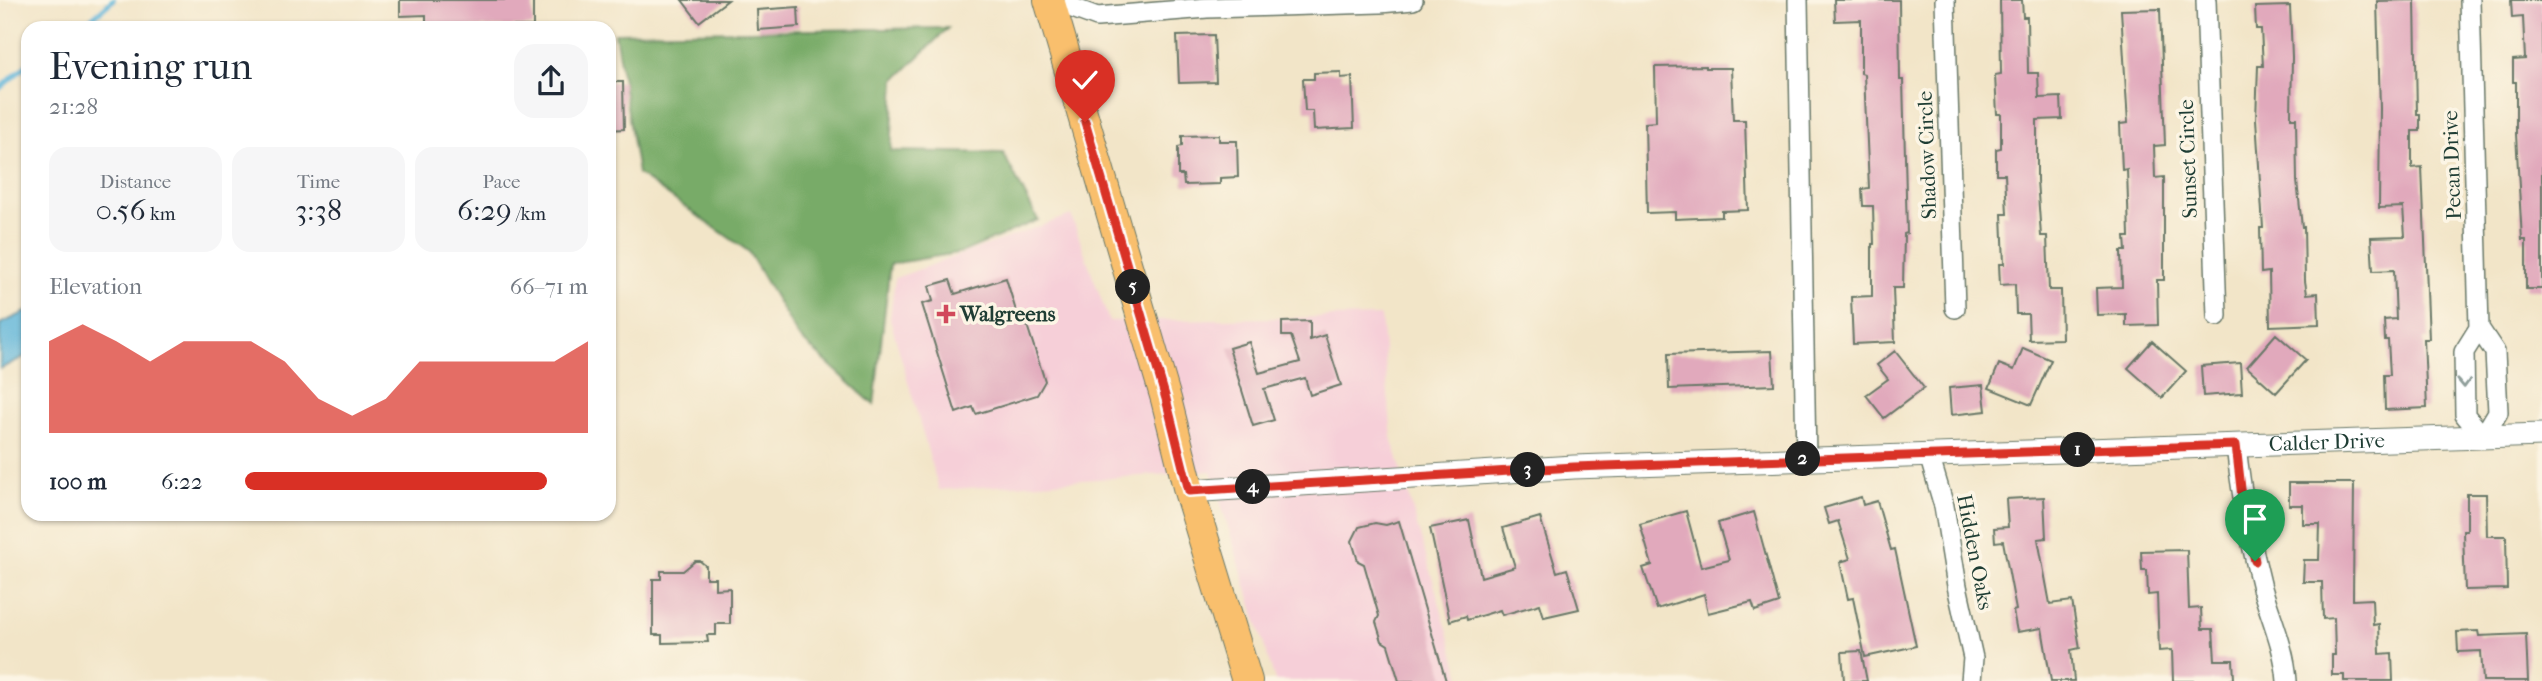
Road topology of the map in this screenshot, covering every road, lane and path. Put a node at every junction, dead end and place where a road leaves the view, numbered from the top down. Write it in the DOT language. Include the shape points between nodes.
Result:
graph roads {
  1 [pos="1413,0"];
  2 [pos="1798,0"];
  3 [pos="1945,0"];
  4 [pos="2206,0"];
  5 [pos="2470,0"];
  6 [pos="1062,5"];
  7 [pos="1955,308"];
  8 [pos="2217,316"];
  9 [pos="2479,328"];
  10 [pos="2542,435"];
  11 [pos="2483,437"];
  12 [pos="2236,445"];
  13 [pos="1929,455"];
  14 [pos="1806,459"];
  15 [pos="1189,491"];
  16 [pos="1973,658"];
  17 [pos="1247,681"];
  18 [pos="1971,681"];
  19 [pos="1987,681"];
  20 [pos="2287,681"];
  1 -- 6 [label="street" via="1197,8 1097,17"];
  2 -- 14 [label="street"];
  3 -- 7 [label="street, Shadow Circle"];
  4 -- 8 [label="street, Sunset Circle"];
  5 -- 9 [label="street, Pecan Drive"];
  6 -- 15 [label="main road"];
  9 -- 11 [label="street, Pecan Drive" via="2495,352 2498,412"];
  9 -- 11 [label="street, Pecan Drive, one-way" via="2463,352 2465,415"];
  10 -- 11 [label="street, Calder Drive"];
  11 -- 12 [label="street, Calder Drive"];
  12 -- 13 [label="street, Calder Drive"];
  12 -- 20 [label="street" via="2243,506"];
  13 -- 14 [label="street, Calder Drive"];
  13 -- 16 [label="street, Hidden Oaks" via="1944,506"];
  14 -- 15 [label="street, Calder Drive" via="1574,467"];
  15 -- 17 [label="main road"];
  16 -- 18 [label="street, Hidden Oaks"];
  16 -- 19 [label="street, Hidden Oaks"];
}
